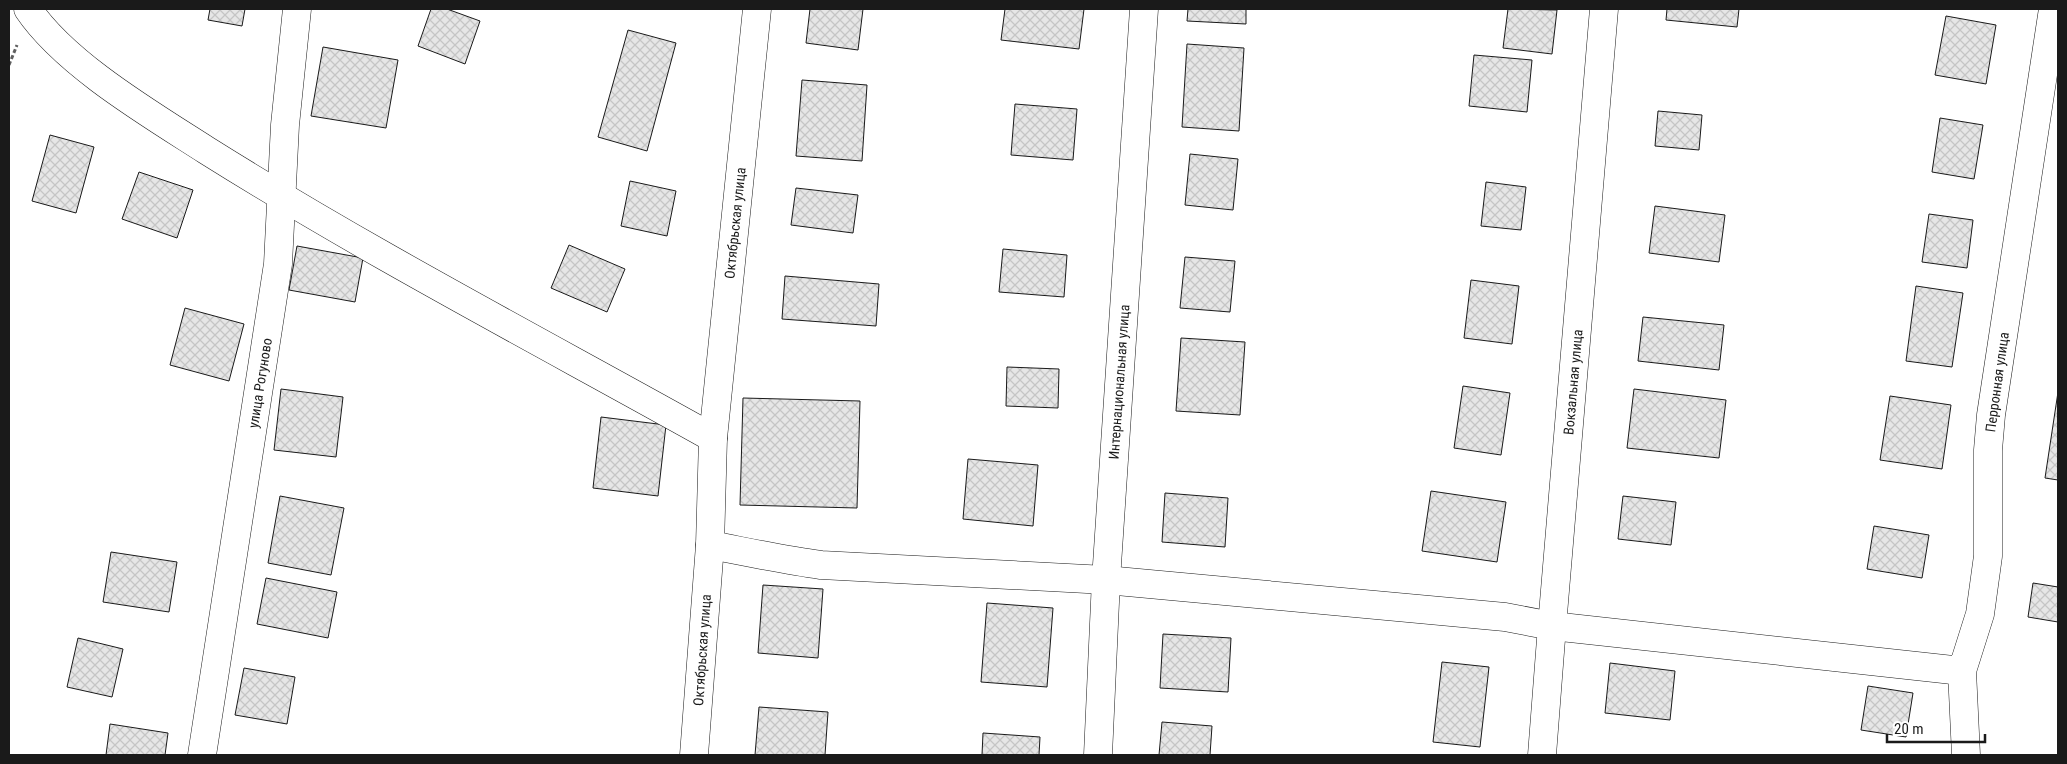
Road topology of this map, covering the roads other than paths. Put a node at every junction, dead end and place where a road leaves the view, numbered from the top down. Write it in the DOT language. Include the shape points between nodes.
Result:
graph roads {
  1 [pos="28,9"];
  2 [pos="297,9"];
  3 [pos="757,9"];
  4 [pos="1144,9"];
  5 [pos="1604,9"];
  6 [pos="2053,9"];
  7 [pos="282,198"];
  8 [pos="713,438"];
  9 [pos="710,545"];
  10 [pos="1106,580"];
  11 [pos="1552,626"];
  12 [pos="1962,671"];
  13 [pos="202,755"];
  14 [pos="694,755"];
  15 [pos="1098,755"];
  16 [pos="1542,755"];
  17 [pos="1966,755"];
  1 -- 7 [label="street" via="67,53 149,114"];
  2 -- 7 [label="street, улица Рогуново" via="285,125"];
  3 -- 8 [label="street, Октябрьская улица"];
  4 -- 10 [label="street, Интернациональная улица"];
  5 -- 11 [label="street, Вокзальная улица"];
  6 -- 12 [label="street, Перронная улица" via="1991,415 1988,556 1980,614"];
  7 -- 8 [label="street"];
  7 -- 13 [label="street, улица Рогуново" via="278,264"];
  8 -- 9 [label="street, Октябрьская улица"];
  9 -- 10 [label="street" via="821,565"];
  9 -- 14 [label="street, Октябрьская улица"];
  10 -- 11 [label="street" via="1505,618"];
  10 -- 15 [label="street, Интернациональная улица"];
  11 -- 12 [label="street"];
  11 -- 16 [label="street, Вокзальная улица"];
  12 -- 17 [label="street, Перронная улица"];
}
